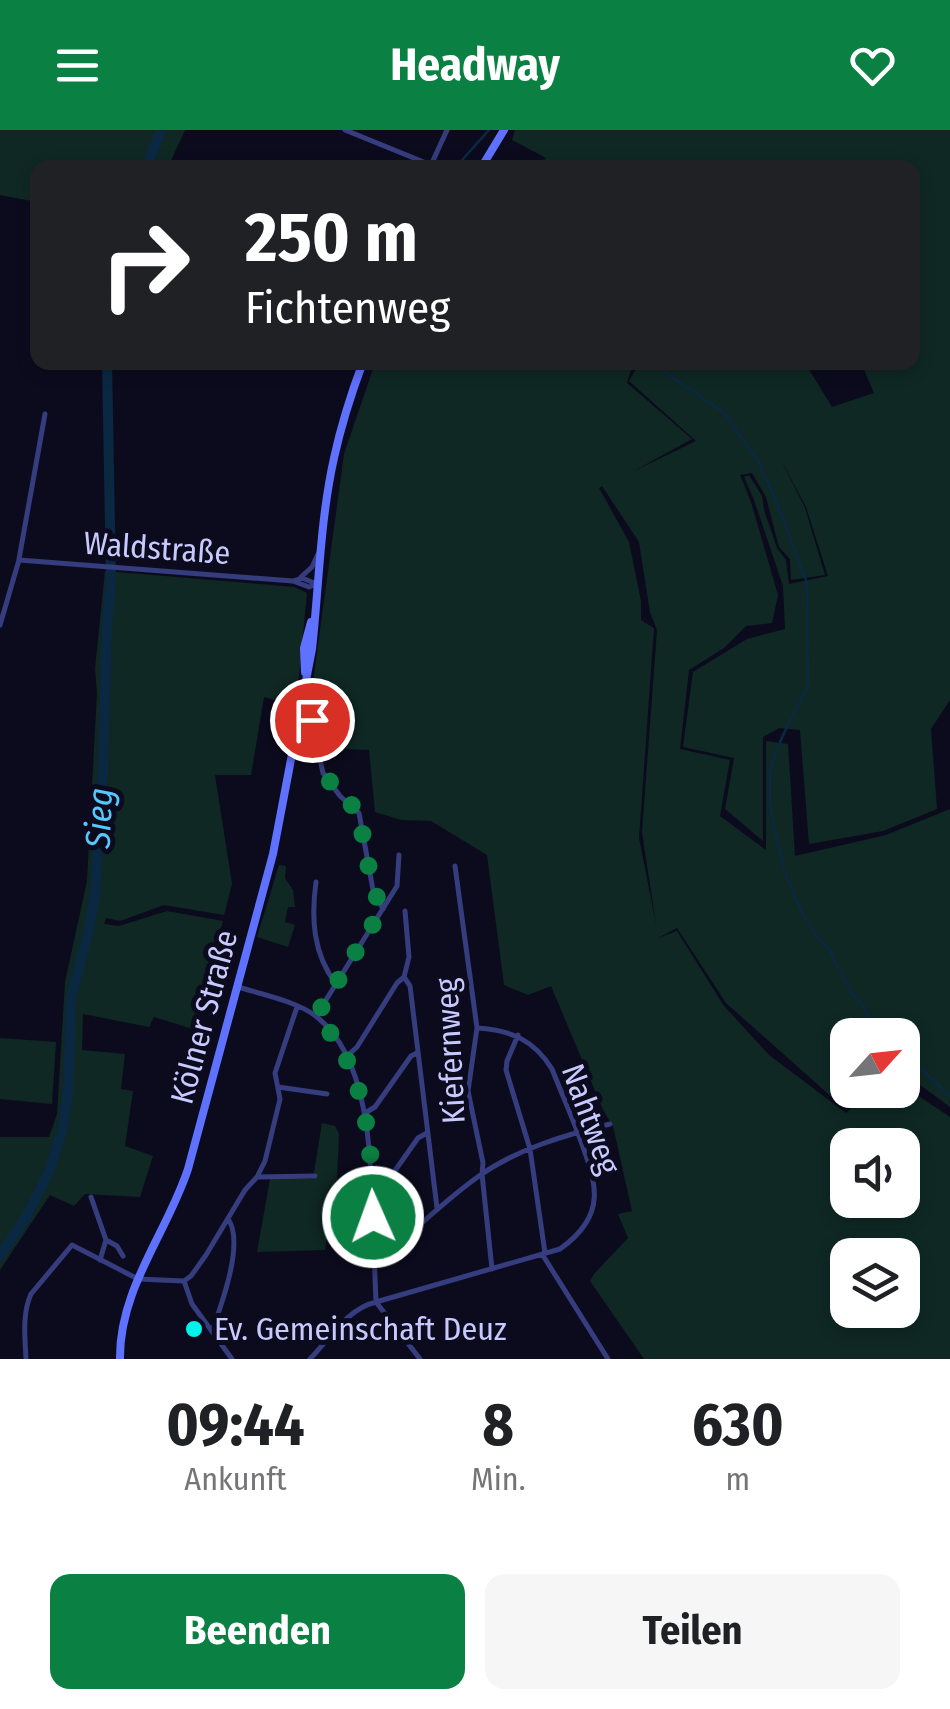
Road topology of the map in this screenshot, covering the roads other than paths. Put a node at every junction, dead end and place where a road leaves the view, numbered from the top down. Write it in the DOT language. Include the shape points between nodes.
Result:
graph roads {
  1 [pos="346,130"];
  2 [pos="448,130"];
  3 [pos="504,130"];
  4 [pos="416,160"];
  5 [pos="433,160"];
  6 [pos="486,160"];
  7 [pos="361,370"];
  8 [pos="45,414"];
  9 [pos="321,547"];
  10 [pos="18,560"];
  11 [pos="296,580"];
  12 [pos="317,584"];
  13 [pos="0,625"];
  14 [pos="303,696"];
  15 [pos="399,855"];
  16 [pos="455,866"];
  17 [pos="316,882"];
  18 [pos="383,908"];
  19 [pos="405,911"];
  20 [pos="404,978"];
  21 [pos="336,984"];
  22 [pos="238,987"];
  23 [pos="297,1007"];
  24 [pos="316,1016"];
  25 [pos="477,1028"];
  26 [pos="518,1036"];
  27 [pos="417,1053"];
  28 [pos="347,1056"];
  29 [pos="278,1087"];
  30 [pos="327,1094"];
  31 [pos="365,1113"];
  32 [pos="610,1124"];
  33 [pos="578,1132"];
  34 [pos="426,1133"];
  35 [pos="530,1150"];
  36 [pos="482,1174"];
  37 [pos="315,1176"];
  38 [pos="257,1177"];
  39 [pos="372,1191"];
  40 [pos="91,1197"];
  41 [pos="437,1208"];
  42 [pos="228,1219"];
  43 [pos="106,1240"];
  44 [pos="374,1252"];
  45 [pos="544,1254"];
  46 [pos="123,1256"];
  47 [pos="100,1260"];
  48 [pos="492,1269"];
  49 [pos="138,1279"];
  50 [pos="184,1281"];
  51 [pos="376,1302"];
  52 [pos="212,1332"];
  53 [pos="26,1359"];
  54 [pos="120,1359"];
  55 [pos="232,1359"];
  56 [pos="310,1359"];
  57 [pos="420,1359"];
  58 [pos="608,1359"];
  1 -- 4 [label="street"];
  2 -- 5 [label="street"];
  3 -- 6 [label="main road"];
  7 -- 9 [label="main road, Kölner Straße" via="334,456"];
  8 -- 10 [label="street"];
  9 -- 11 [label="street"];
  9 -- 12 [label="main road, Kölner Straße"];
  10 -- 11 [label="street, Waldstraße"];
  10 -- 13 [label="street"];
  11 -- 12 [label="street, Waldstraße"];
  12 -- 14 [label="main road, Kölner Straße"];
  14 -- 18 [label="street" via="324,773 358,810 373,890"];
  14 -- 22 [label="main road, Kölner Straße" via="273,854"];
  15 -- 18 [label="street" via="399,879"];
  16 -- 25 [label="street, Kiefernweg"];
  17 -- 21 [label="street" via="316,944"];
  18 -- 21 [label="street"];
  19 -- 20 [label="street"];
  20 -- 27 [label="street"];
  20 -- 28 [label="street"];
  21 -- 24 [label="street"];
  22 -- 23 [label="street"];
  22 -- 49 [label="main road, Kölner Straße" via="188,1169"];
  23 -- 24 [label="street"];
  23 -- 29 [label="street" via="275,1073"];
  24 -- 28 [label="street"];
  25 -- 26 [label="street"];
  25 -- 36 [label="street, Kiefernweg" via="468,1091"];
  26 -- 33 [label="street, Nahtweg" via="552,1069"];
  26 -- 35 [label="street" via="506,1070"];
  27 -- 31 [label="street"];
  27 -- 34 [label="street"];
  28 -- 31 [label="street"];
  29 -- 30 [label="street"];
  29 -- 38 [label="street" via="271,1140"];
  31 -- 39 [label="street"];
  32 -- 33 [label="street"];
  33 -- 35 [label="street"];
  33 -- 45 [label="street, Nahtweg" via="594,1176 594,1203 572,1240"];
  34 -- 39 [label="street"];
  34 -- 41 [label="street"];
  35 -- 36 [label="street"];
  35 -- 45 [label="street"];
  36 -- 41 [label="street"];
  36 -- 48 [label="street, Kiefernweg"];
  37 -- 38 [label="street"];
  38 -- 42 [label="street"];
  39 -- 44 [label="street"];
  40 -- 43 [label="street"];
  41 -- 44 [label="street" via="394,1248"];
  42 -- 50 [label="street"];
  42 -- 52 [label="street" via="232,1256"];
  43 -- 46 [label="street"];
  43 -- 47 [label="street"];
  44 -- 51 [label="street"];
  45 -- 48 [label="street, Nahtweg"];
  45 -- 58 [label="street"];
  47 -- 49 [label="street"];
  47 -- 53 [label="street" via="72,1244 31,1294"];
  48 -- 51 [label="street, Nahtweg"];
  49 -- 50 [label="street"];
  49 -- 54 [label="main road, Kölner Straße" via="124,1318"];
  50 -- 52 [label="street"];
  51 -- 56 [label="street, Nahtweg" via="350,1314"];
  51 -- 57 [label="street"];
  52 -- 55 [label="street"];
}
